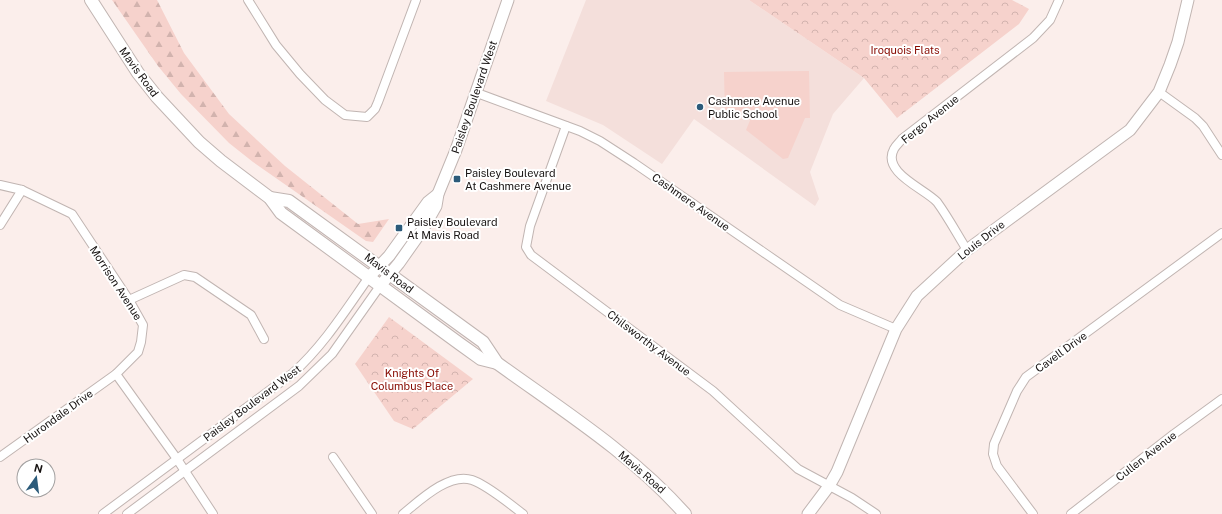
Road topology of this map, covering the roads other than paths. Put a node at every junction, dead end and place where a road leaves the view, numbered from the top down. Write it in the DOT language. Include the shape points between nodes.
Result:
graph roads {
  1 [pos="91,0"];
  2 [pos="248,0"];
  3 [pos="416,0"];
  4 [pos="508,0"];
  5 [pos="1058,0"];
  6 [pos="1188,0"];
  7 [pos="1159,92"];
  8 [pos="477,93"];
  9 [pos="566,126"];
  10 [pos="1222,155"];
  11 [pos="0,185"];
  12 [pos="22,190"];
  13 [pos="438,194"];
  14 [pos="270,198"];
  15 [pos="0,225"];
  16 [pos="1222,233"];
  17 [pos="967,250"];
  18 [pos="379,266"];
  19 [pos="390,274"];
  20 [pos="369,277"];
  21 [pos="380,286"];
  22 [pos="129,300"];
  23 [pos="896,329"];
  24 [pos="264,339"];
  25 [pos="497,363"];
  26 [pos="116,374"];
  27 [pos="1222,399"];
  28 [pos="0,457"];
  29 [pos="333,457"];
  30 [pos="177,458"];
  31 [pos="185,471"];
  32 [pos="829,486"];
  33 [pos="103,514"];
  34 [pos="127,514"];
  35 [pos="213,514"];
  36 [pos="372,514"];
  37 [pos="403,514"];
  38 [pos="523,514"];
  39 [pos="685,514"];
  40 [pos="808,514"];
  41 [pos="876,514"];
  42 [pos="1033,514"];
  43 [pos="1071,514"];
  1 -- 14 [label="main road, Mavis Road" via="138,73 157,97 188,131 221,161"];
  2 -- 3 [label="street" via="276,45 325,100 345,116 367,117 378,102"];
  4 -- 8 [label="street, Paisley Boulevard West"];
  5 -- 17 [label="street, Fergo Avenue" via="1050,20 1033,38 902,139 894,149 892,156 897,172 936,202"];
  6 -- 7 [label="street, Louis Drive" via="1178,42"];
  7 -- 10 [label="street" via="1203,126"];
  7 -- 17 [label="street, Louis Drive" via="1130,130"];
  8 -- 9 [label="street, Cashmere Avenue"];
  8 -- 13 [label="street, Paisley Boulevard West"];
  9 -- 23 [label="street, Cashmere Avenue" via="600,141 628,159 840,305"];
  9 -- 32 [label="street, Chilsworthy Avenue" via="530,226 526,247 531,255 714,392 798,469"];
  11 -- 12 [label="street, Morrison Avenue"];
  12 -- 15 [label="street"];
  12 -- 22 [label="street, Morrison Avenue" via="72,214"];
  13 -- 18 [label="street, Paisley Boulevard West" via="428,202"];
  13 -- 19 [label="street, Paisley Boulevard West" via="436,206 423,229"];
  14 -- 18 [label="main road, Mavis Road" via="289,201"];
  14 -- 20 [label="main road, Mavis Road" via="281,213"];
  16 -- 42 [label="street, Cavell Drive" via="1026,377 1017,391 994,444 993,454 997,466"];
  17 -- 23 [label="street, Louis Drive" via="916,296"];
  18 -- 19 [label="main road, Mavis Road"];
  18 -- 20 [label="street, Paisley Boulevard West"];
  19 -- 21 [label="street, Paisley Boulevard West"];
  19 -- 25 [label="main road, Mavis Road" via="483,342"];
  20 -- 21 [label="main road, Mavis Road"];
  20 -- 30 [label="street, Paisley Boulevard West" via="326,339 303,364"];
  21 -- 25 [label="main road, Mavis Road" via="481,359"];
  21 -- 31 [label="street, Paisley Boulevard West" via="332,354 319,368 291,393"];
  22 -- 24 [label="street" via="184,275 195,277 251,315"];
  22 -- 26 [label="street, Morrison Avenue" via="144,325 138,352"];
  23 -- 32 [label="street, Louis Drive"];
  25 -- 39 [label="main road, Mavis Road" via="624,455 650,477"];
  26 -- 28 [label="street, Hurondale Drive"];
  26 -- 30 [label="street"];
  27 -- 43 [label="street, Cullen Avenue"];
  29 -- 36 [label="street"];
  30 -- 31 [label="street"];
  30 -- 33 [label="street, Paisley Boulevard West"];
  31 -- 34 [label="street, Paisley Boulevard West"];
  31 -- 35 [label="street"];
  32 -- 40 [label="street, Louis Drive"];
  32 -- 41 [label="street, Chilsworthy Avenue"];
  37 -- 38 [label="street" via="442,484 455,479 471,479"];
}
